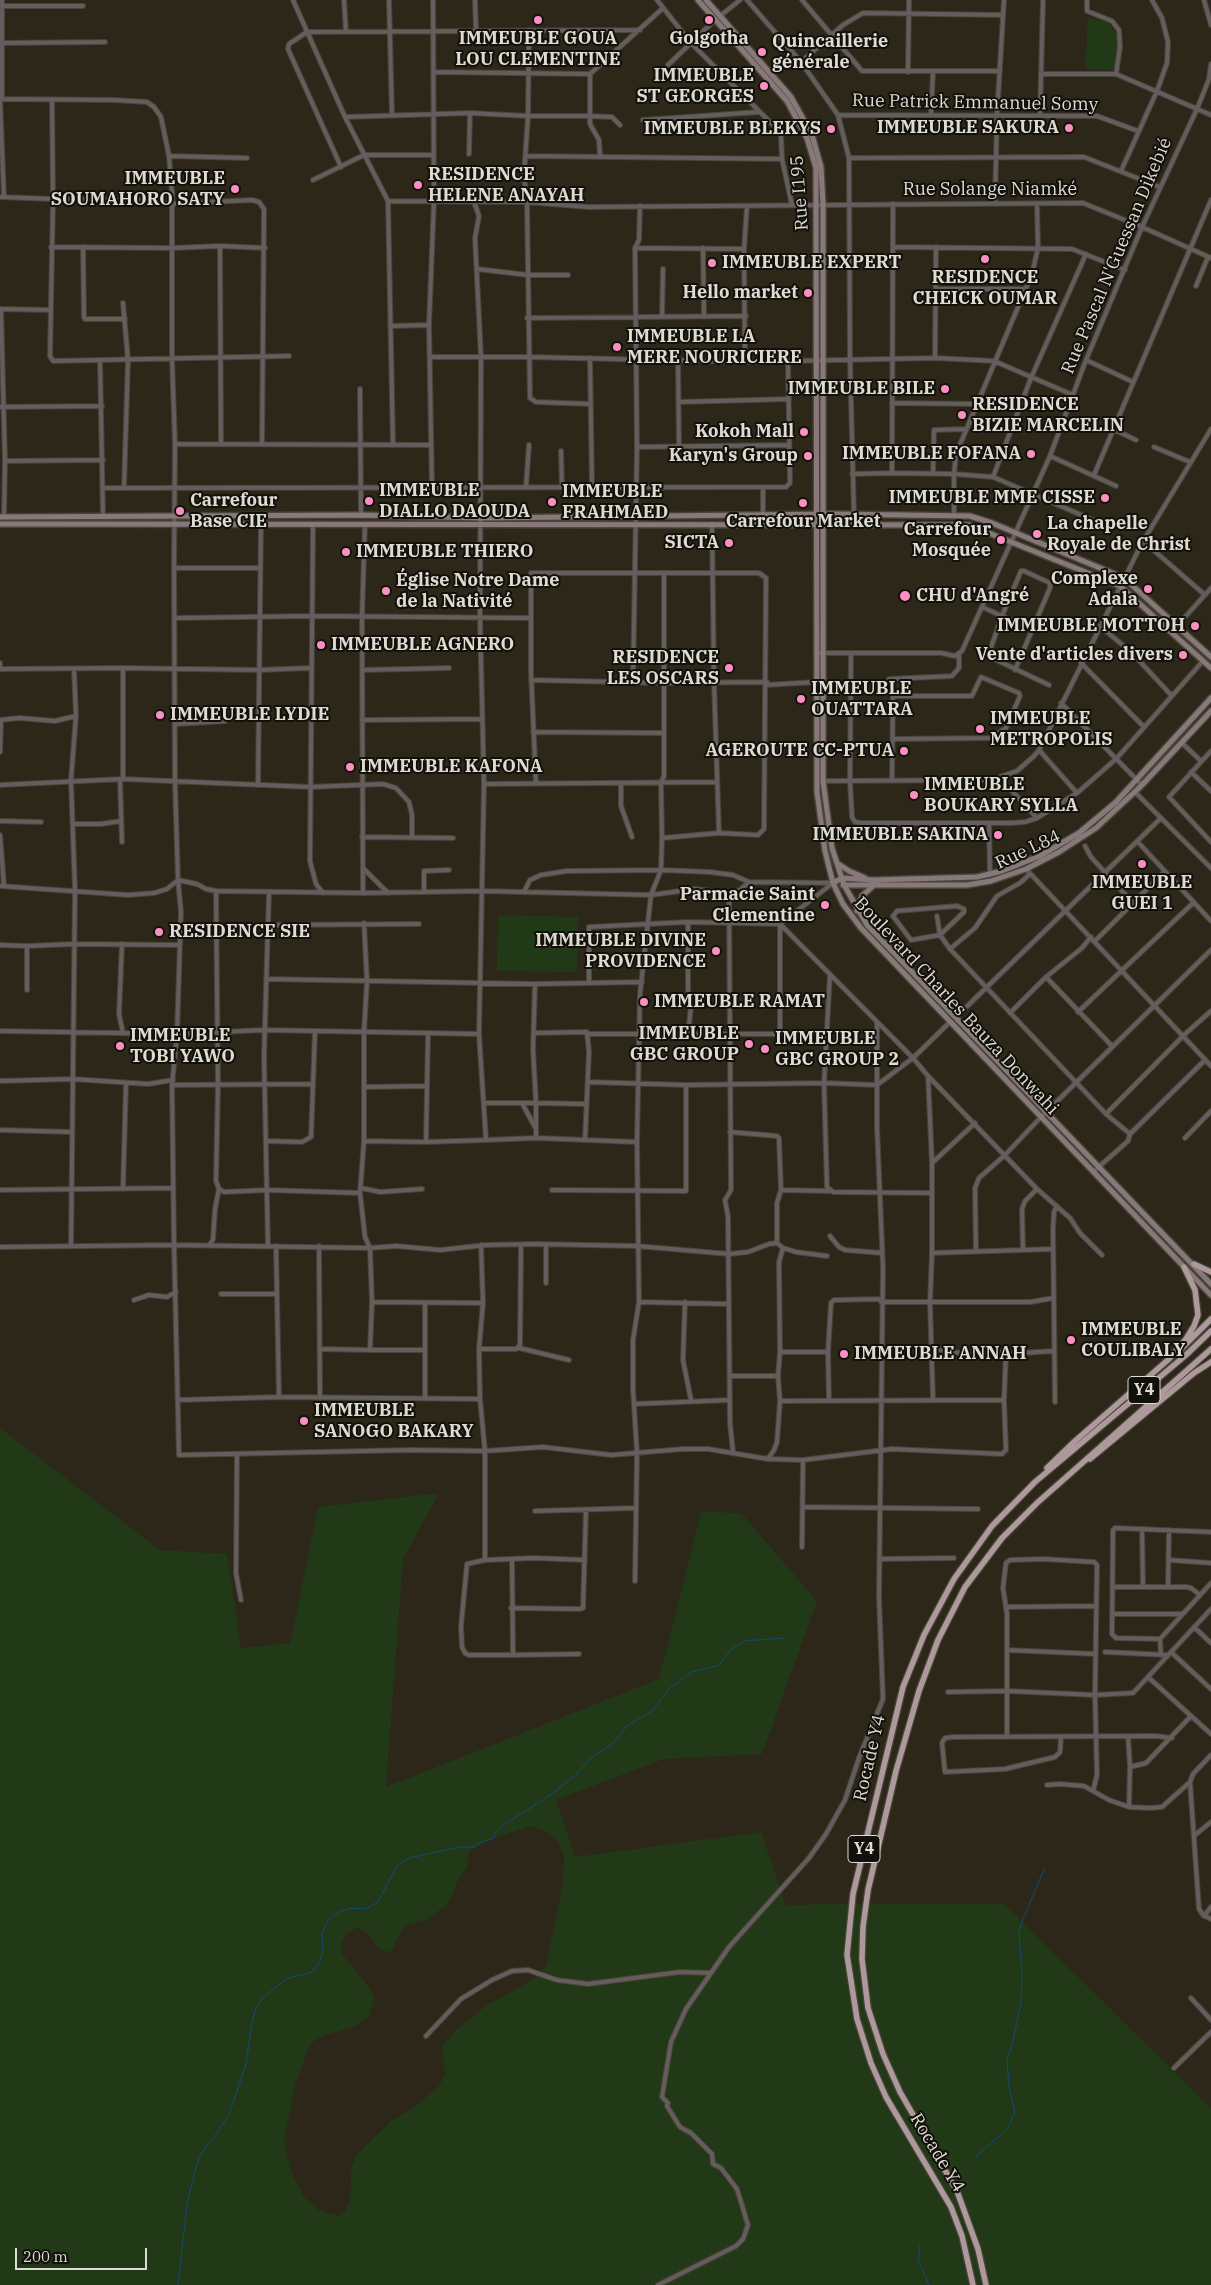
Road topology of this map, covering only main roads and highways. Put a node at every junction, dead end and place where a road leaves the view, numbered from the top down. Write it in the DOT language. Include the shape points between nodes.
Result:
graph roads {
  1 [pos="698,0"];
  2 [pos="706,0"];
  3 [pos="718,18"];
  4 [pos="820,204"];
  5 [pos="820,514"];
  6 [pos="939,514"];
  7 [pos="2,517"];
  8 [pos="481,520"];
  9 [pos="0,524"];
  10 [pos="821,524"];
  11 [pos="939,524"];
  12 [pos="1211,656"];
  13 [pos="1211,668"];
  14 [pos="1211,698"];
  15 [pos="1211,711"];
  16 [pos="837,863"];
  17 [pos="842,878"];
  18 [pos="833,882"];
  19 [pos="873,883"];
  20 [pos="844,886"];
  21 [pos="857,911"];
  22 [pos="1194,1264"];
  23 [pos="1184,1267"];
  24 [pos="1211,1272"];
  25 [pos="1211,1284"];
  26 [pos="1211,1295"];
  27 [pos="1211,1319"];
  28 [pos="1211,1331"];
  29 [pos="1211,1349"];
  30 [pos="1211,1356"];
  31 [pos="1169,1359"];
  32 [pos="1211,1362"];
  33 [pos="1194,1373"];
  34 [pos="1035,1482"];
  35 [pos="1057,1485"];
  36 [pos="974,2285"];
  37 [pos="986,2285"];
  1 -- 3 [label="main road, Rue I195"];
  2 -- 3 [label="main road, Rue I195"];
  3 -- 4 [label="main road, Rue I195" via="796,115 812,152"];
  4 -- 5 [label="main road, Rue I195" via="824,360"];
  4 -- 5 [label="main road, Rue I195" via="816,360"];
  5 -- 6 [label="main road"];
  5 -- 8 [label="main road"];
  5 -- 10 [label="main road"];
  6 -- 11 [label="main road"];
  6 -- 12 [label="main road" via="982,519 1124,578"];
  7 -- 8 [label="main road" via="361,515"];
  8 -- 9 [label="main road" via="365,524"];
  8 -- 10 [label="main road"];
  10 -- 11 [label="main road"];
  10 -- 16 [label="main road, Boulevard Charles Bauza Donwahi" via="823,781"];
  10 -- 18 [label="main road, Boulevard Charles Bauza Donwahi" via="816,682 817,792 824,851"];
  11 -- 13 [label="main road" via="969,525 1120,586"];
  14 -- 19 [label="main road" via="1116,802 1079,833 1054,848 990,874 959,879"];
  15 -- 19 [label="main road, Rue L84" via="1142,785 1096,828 1028,871 967,885"];
  16 -- 17 [label="main road, Boulevard Charles Bauza Donwahi"];
  16 -- 19 [label="main road"];
  17 -- 18 [label="main road"];
  17 -- 19 [label="main road"];
  17 -- 20 [label="main road, Boulevard Charles Bauza Donwahi"];
  18 -- 20 [label="main road, Rue L84"];
  18 -- 23 [label="main road, Boulevard Charles Bauza Donwahi" via="843,904 861,928"];
  19 -- 20 [label="main road, Rue L84"];
  19 -- 21 [label="main road" via="862,896"];
  20 -- 21 [label="main road, Boulevard Charles Bauza Donwahi"];
  21 -- 22 [label="main road, Boulevard Charles Bauza Donwahi" via="955,1018"];
  22 -- 24 [label="highway"];
  22 -- 25 [label="main road, Boulevard Charles Bauza Donwahi"];
  23 -- 26 [label="main road, Boulevard Charles Bauza Donwahi"];
  23 -- 31 [label="highway" via="1195,1290 1198,1315 1194,1326"];
  27 -- 31 [label="highway"];
  28 -- 34 [label="highway, Rocade Y4 / Y4"];
  29 -- 35 [label="highway, Rocade Y4 / Y4"];
  30 -- 33 [label="highway"];
  31 -- 34 [label="highway" via="1075,1441"];
  32 -- 33 [label="highway"];
  33 -- 35 [label="highway"];
  34 -- 36 [label="highway, Rocade Y4 / Y4" via="992,1526 954,1579 924,1635 903,1688 853,1894 847,1955 857,2019 871,2063 886,2097 952,2207"];
  35 -- 37 [label="highway, Rocade Y4 / Y4" via="997,1545 965,1587 938,1640 919,1691 896,1771 868,1890 863,1927 862,1959 868,2008 883,2054 900,2092 957,2191 978,2248"];
}
